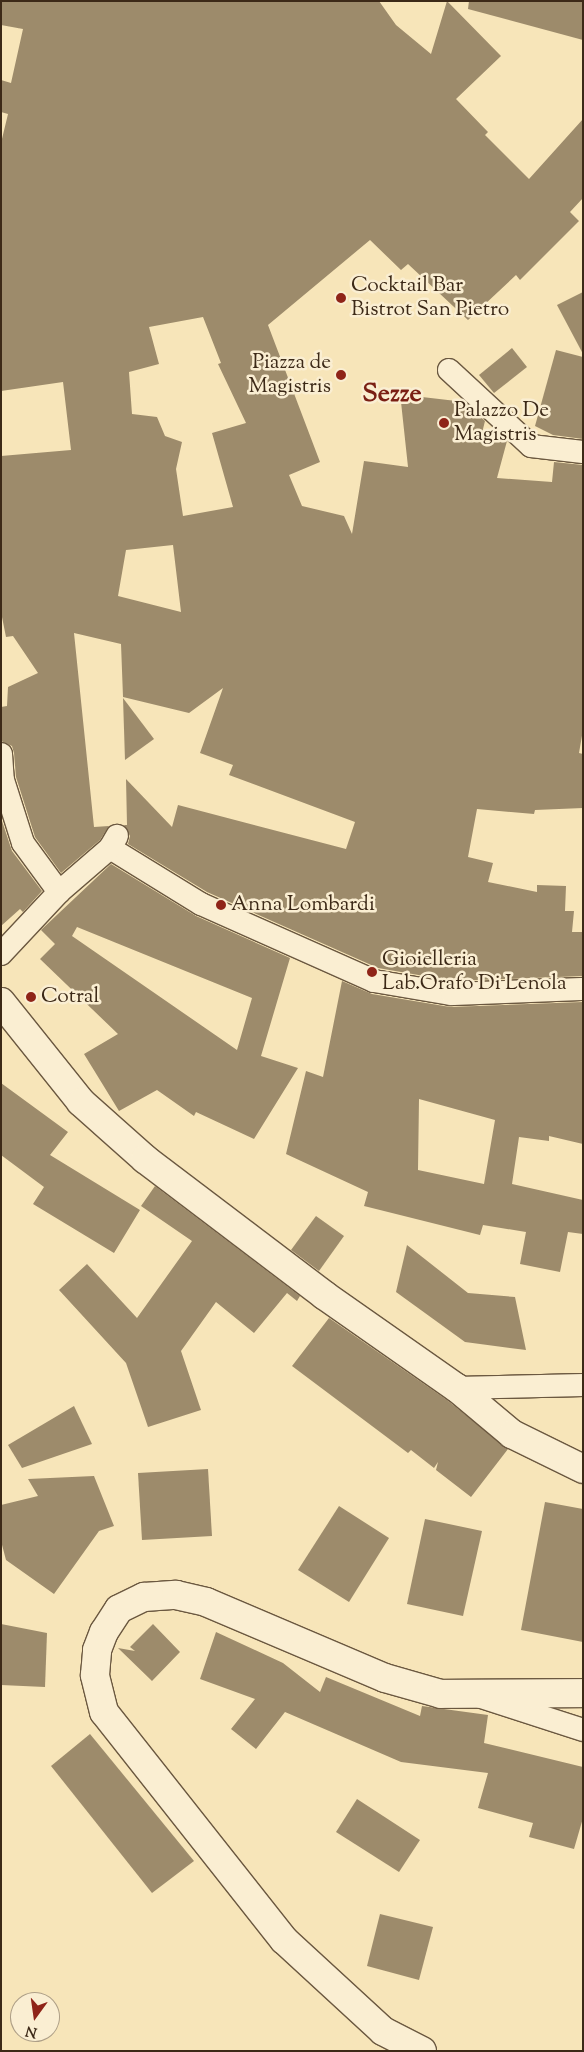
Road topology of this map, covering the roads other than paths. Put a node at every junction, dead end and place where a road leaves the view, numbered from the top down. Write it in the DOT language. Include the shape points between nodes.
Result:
graph roads {
  1 [pos="449,370"];
  2 [pos="583,452"];
  3 [pos="1,754"];
  4 [pos="59,892"];
  5 [pos="1,954"];
  6 [pos="583,989"];
  7 [pos="1,1002"];
  8 [pos="583,1385"];
  9 [pos="457,1388"];
  10 [pos="583,1470"];
  11 [pos="583,1693"];
  12 [pos="473,1694"];
  13 [pos="583,1730"];
  14 [pos="422,2051"];
  1 -- 2 [label="street" via="531,446"];
  3 -- 4 [label="street" via="3,780 22,843"];
  4 -- 5 [label="street"];
  4 -- 6 [label="street" via="114,842 201,904 374,981 452,994"];
  7 -- 9 [label="street" via="81,1102 145,1160 324,1295"];
  8 -- 9 [label="street"];
  9 -- 10 [label="street" via="512,1434"];
  11 -- 12 [label="street"];
  12 -- 13 [label="street"];
  12 -- 14 [label="street" via="441,1694 384,1678 206,1602 176,1595 144,1597 119,1609 97,1650 94,1675 104,1712 284,1940 383,2031"];
}
